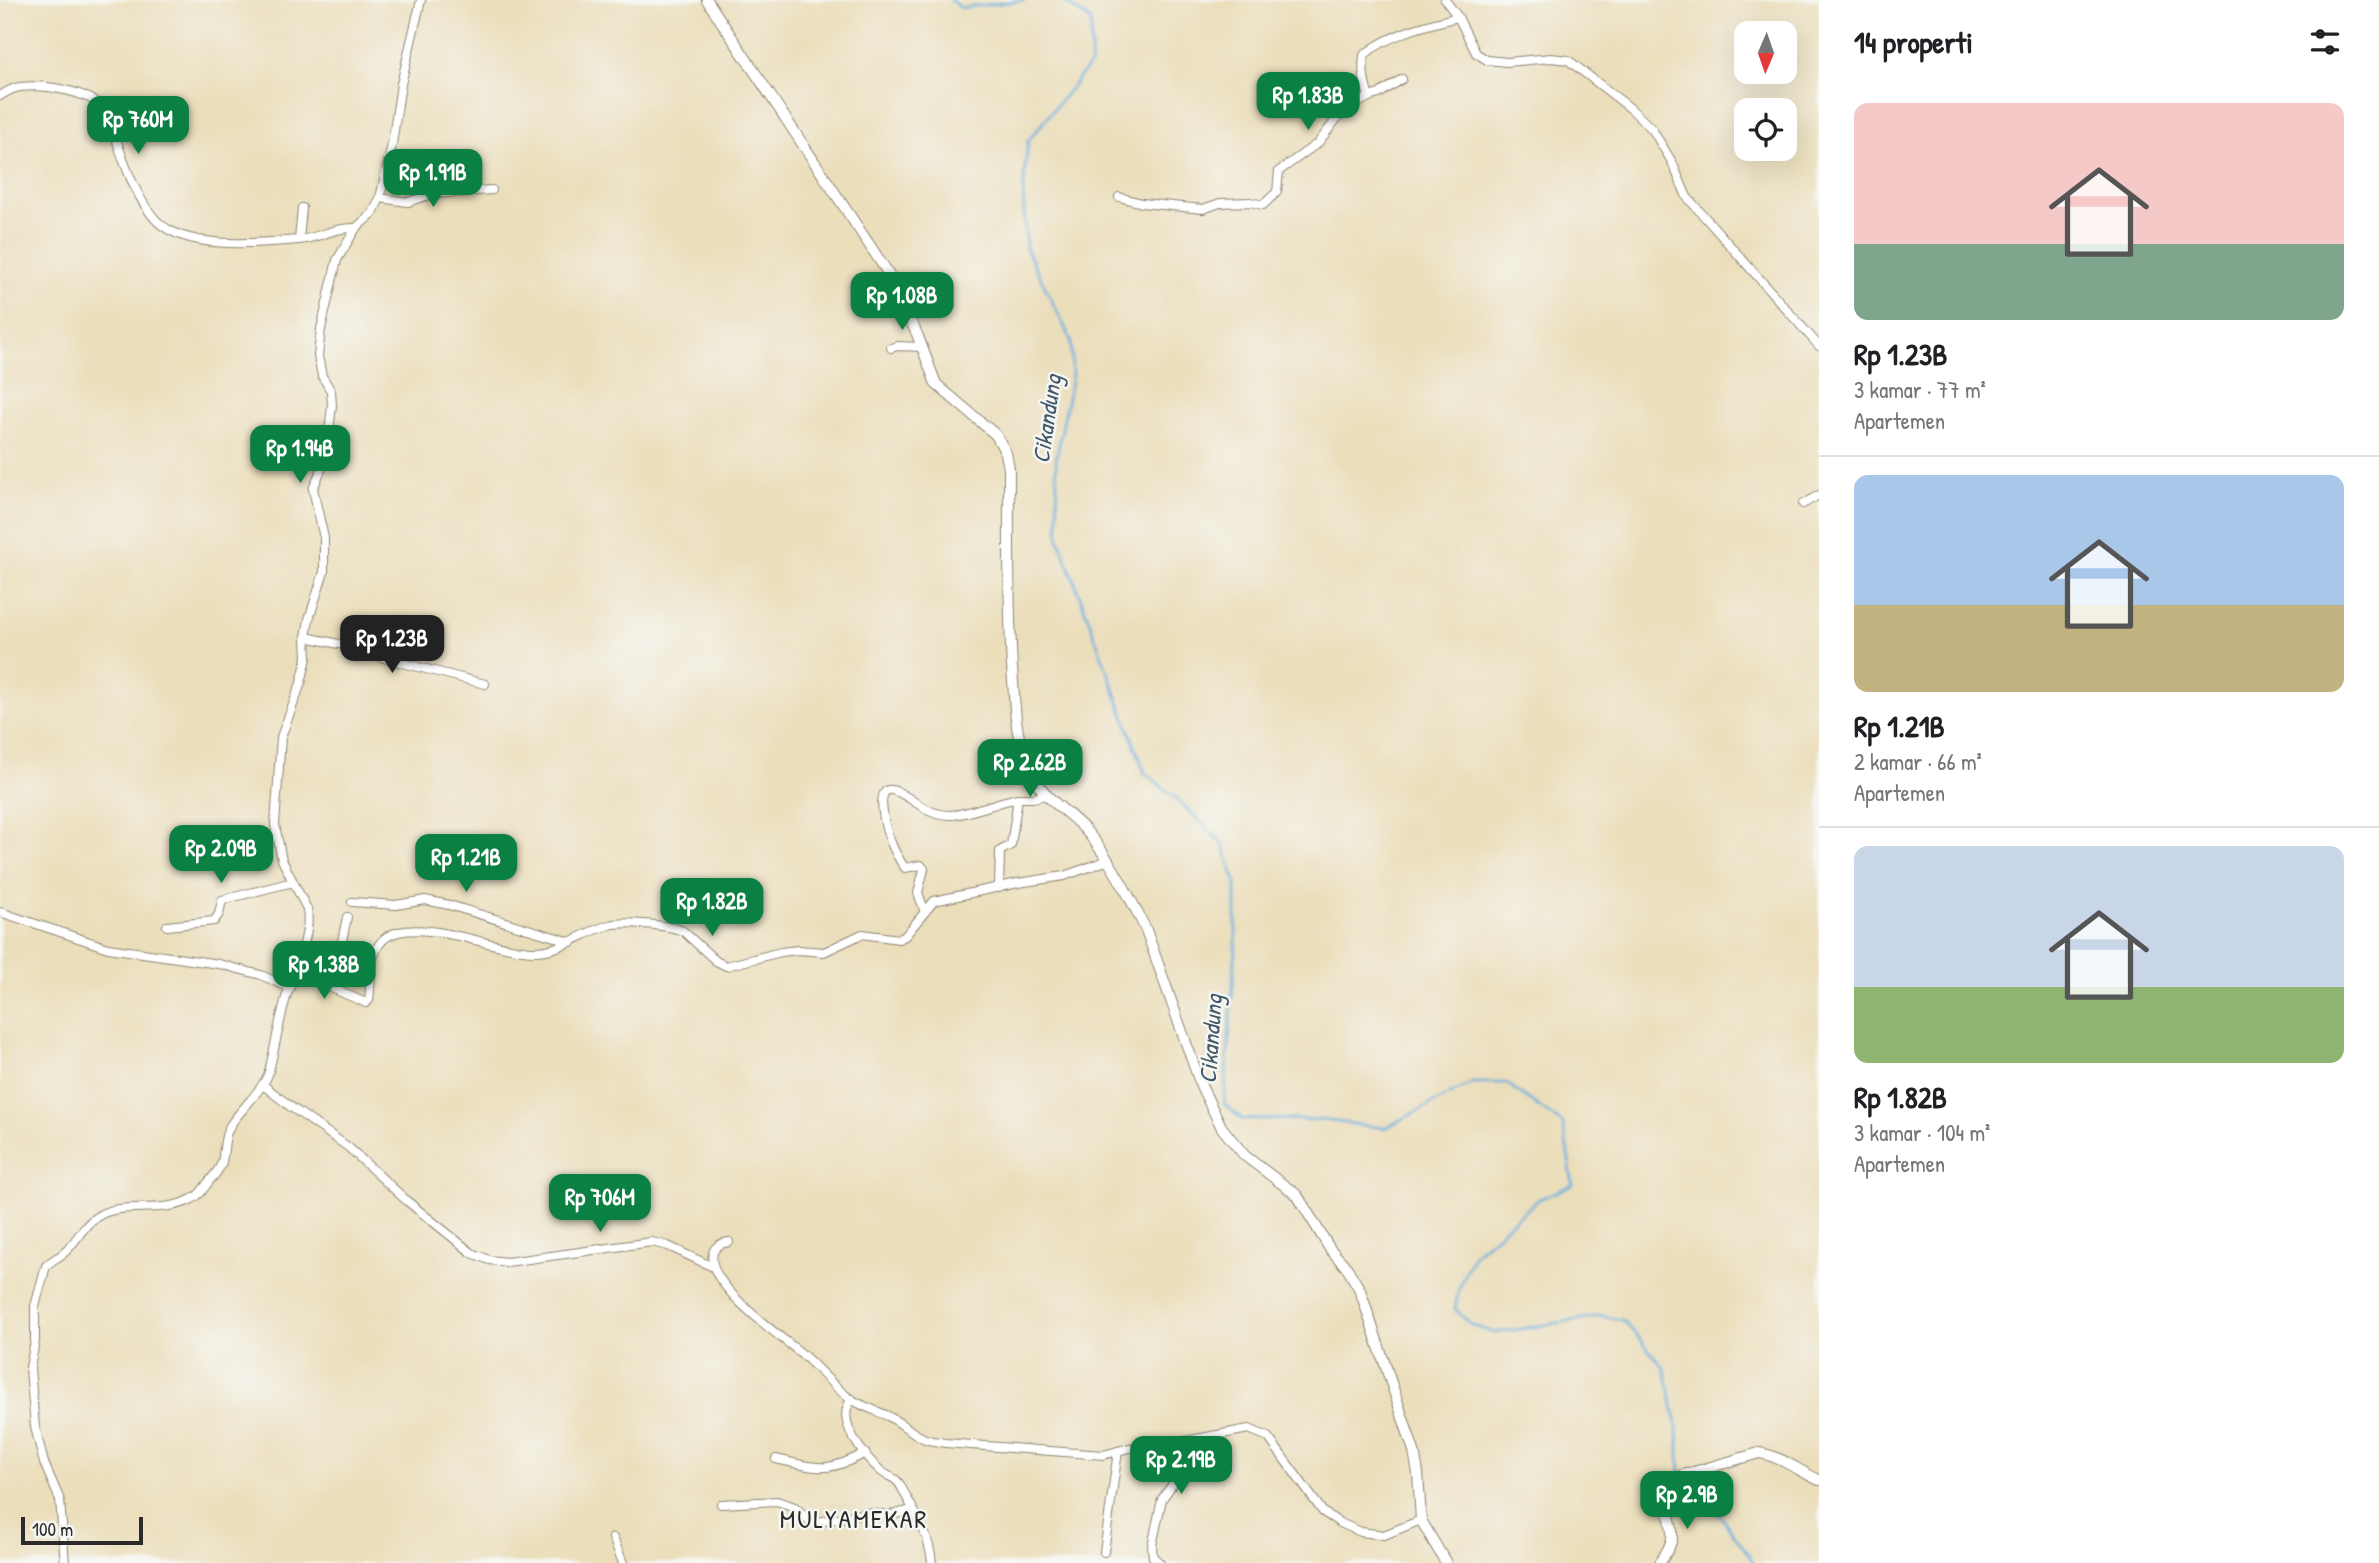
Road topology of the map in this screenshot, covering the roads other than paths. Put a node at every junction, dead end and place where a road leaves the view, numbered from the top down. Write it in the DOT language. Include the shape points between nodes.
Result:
graph roads {
  1 [pos="421,0"];
  2 [pos="707,0"];
  3 [pos="1445,0"];
  4 [pos="1458,17"];
  5 [pos="1402,79"];
  6 [pos="0,96"];
  7 [pos="1369,97"];
  8 [pos="492,190"];
  9 [pos="1119,197"];
  10 [pos="380,198"];
  11 [pos="302,208"];
  12 [pos="356,228"];
  13 [pos="299,240"];
  14 [pos="1819,346"];
  15 [pos="922,347"];
  16 [pos="891,348"];
  17 [pos="1819,495"];
  18 [pos="1803,504"];
  19 [pos="306,637"];
  20 [pos="485,684"];
  21 [pos="1045,794"];
  22 [pos="1018,798"];
  23 [pos="1107,862"];
  24 [pos="293,882"];
  25 [pos="999,888"];
  26 [pos="352,902"];
  27 [pos="0,912"];
  28 [pos="925,912"];
  29 [pos="347,917"];
  30 [pos="167,926"];
  31 [pos="571,942"];
  32 [pos="295,972"];
  33 [pos="324,985"];
  34 [pos="290,988"];
  35 [pos="263,1085"];
  36 [pos="729,1242"];
  37 [pos="713,1267"];
  38 [pos="852,1399"];
  39 [pos="1183,1442"];
  40 [pos="1118,1451"];
  41 [pos="865,1453"];
  42 [pos="776,1459"];
  43 [pos="1819,1479"];
  44 [pos="721,1504"];
  45 [pos="913,1510"];
  46 [pos="1421,1521"];
  47 [pos="613,1538"];
  48 [pos="1104,1552"];
  49 [pos="65,1563"];
  50 [pos="623,1563"];
  51 [pos="932,1563"];
  52 [pos="1160,1563"];
  53 [pos="1446,1563"];
  54 [pos="1660,1563"];
  1 -- 10 [label="street"];
  2 -- 15 [label="street" via="869,242 897,289"];
  3 -- 4 [label="street"];
  4 -- 7 [label="street" via="1391,39 1364,55"];
  4 -- 14 [label="street" via="1476,53 1487,60 1568,60 1630,108 1652,129 1687,197"];
  5 -- 7 [label="street"];
  6 -- 13 [label="street" via="20,87 69,90 103,105 141,196 157,221 183,236 259,243"];
  7 -- 9 [label="street" via="1342,112 1318,143 1279,171 1277,192 1263,205 1220,203 1203,209"];
  8 -- 10 [label="street" via="432,194 408,202"];
  10 -- 12 [label="street" via="373,213"];
  11 -- 13 [label="street"];
  12 -- 13 [label="street" via="328,230"];
  12 -- 19 [label="street" via="337,260 321,329 318,356 331,391 331,413 326,458 313,489 324,538 324,572"];
  15 -- 16 [label="street"];
  15 -- 21 [label="street" via="936,384 996,435 1006,453 1017,730 1022,755"];
  17 -- 18 [label="street"];
  19 -- 20 [label="street"];
  19 -- 24 [label="street" via="307,658 281,737 275,813 279,849"];
  21 -- 22 [label="street"];
  21 -- 23 [label="street" via="1087,832"];
  22 -- 25 [label="street" via="1011,845 1000,851 998,858"];
  22 -- 28 [label="street" via="947,815 926,809 899,792 883,794 884,821 899,860 905,868 921,865 924,869 918,893"];
  23 -- 25 [label="street" via="1064,876"];
  23 -- 46 [label="street" via="1146,930 1182,1037 1222,1128 1245,1156 1297,1195 1360,1290 1414,1451"];
  24 -- 30 [label="street" via="222,900 217,920"];
  24 -- 32 [label="street" via="309,918"];
  25 -- 28 [label="street" via="934,901"];
  26 -- 31 [label="street" via="396,905 425,900"];
  27 -- 34 [label="street" via="108,948 219,964"];
  28 -- 31 [label="street" via="899,939 862,934 824,952 781,952 726,966 683,931 669,927 610,925"];
  29 -- 33 [label="street" via="341,946"];
  31 -- 33 [label="street" via="535,951 424,931 402,932 378,947 368,1002"];
  32 -- 33 [label="street"];
  32 -- 34 [label="street"];
  34 -- 35 [label="street"];
  35 -- 37 [label="street" via="348,1147 472,1253 489,1260 507,1262 652,1242"];
  35 -- 49 [label="street" via="229,1127 218,1171 201,1192 160,1209 110,1210 92,1220 64,1254 46,1266 35,1306 30,1368 34,1427 61,1500"];
  36 -- 37 [label="street" via="714,1249"];
  37 -- 38 [label="street" via="719,1281 752,1313"];
  38 -- 40 [label="street" via="925,1438 946,1443 1093,1455"];
  38 -- 41 [label="street" via="846,1409 847,1422"];
  39 -- 40 [label="street"];
  39 -- 46 [label="street" via="1238,1430 1259,1432 1268,1437 1323,1512 1340,1523 1384,1535"];
  39 -- 52 [label="street" via="1183,1464 1162,1499 1152,1546 1153,1557"];
  40 -- 48 [label="street"];
  41 -- 42 [label="street" via="819,1469"];
  41 -- 45 [label="street" via="897,1480"];
  43 -- 54 [label="street" via="1759,1453 1673,1478 1666,1499 1672,1542"];
  44 -- 45 [label="street" via="777,1501 818,1522"];
  45 -- 51 [label="street" via="931,1548"];
  46 -- 53 [label="street"];
  47 -- 50 [label="street"];
}
